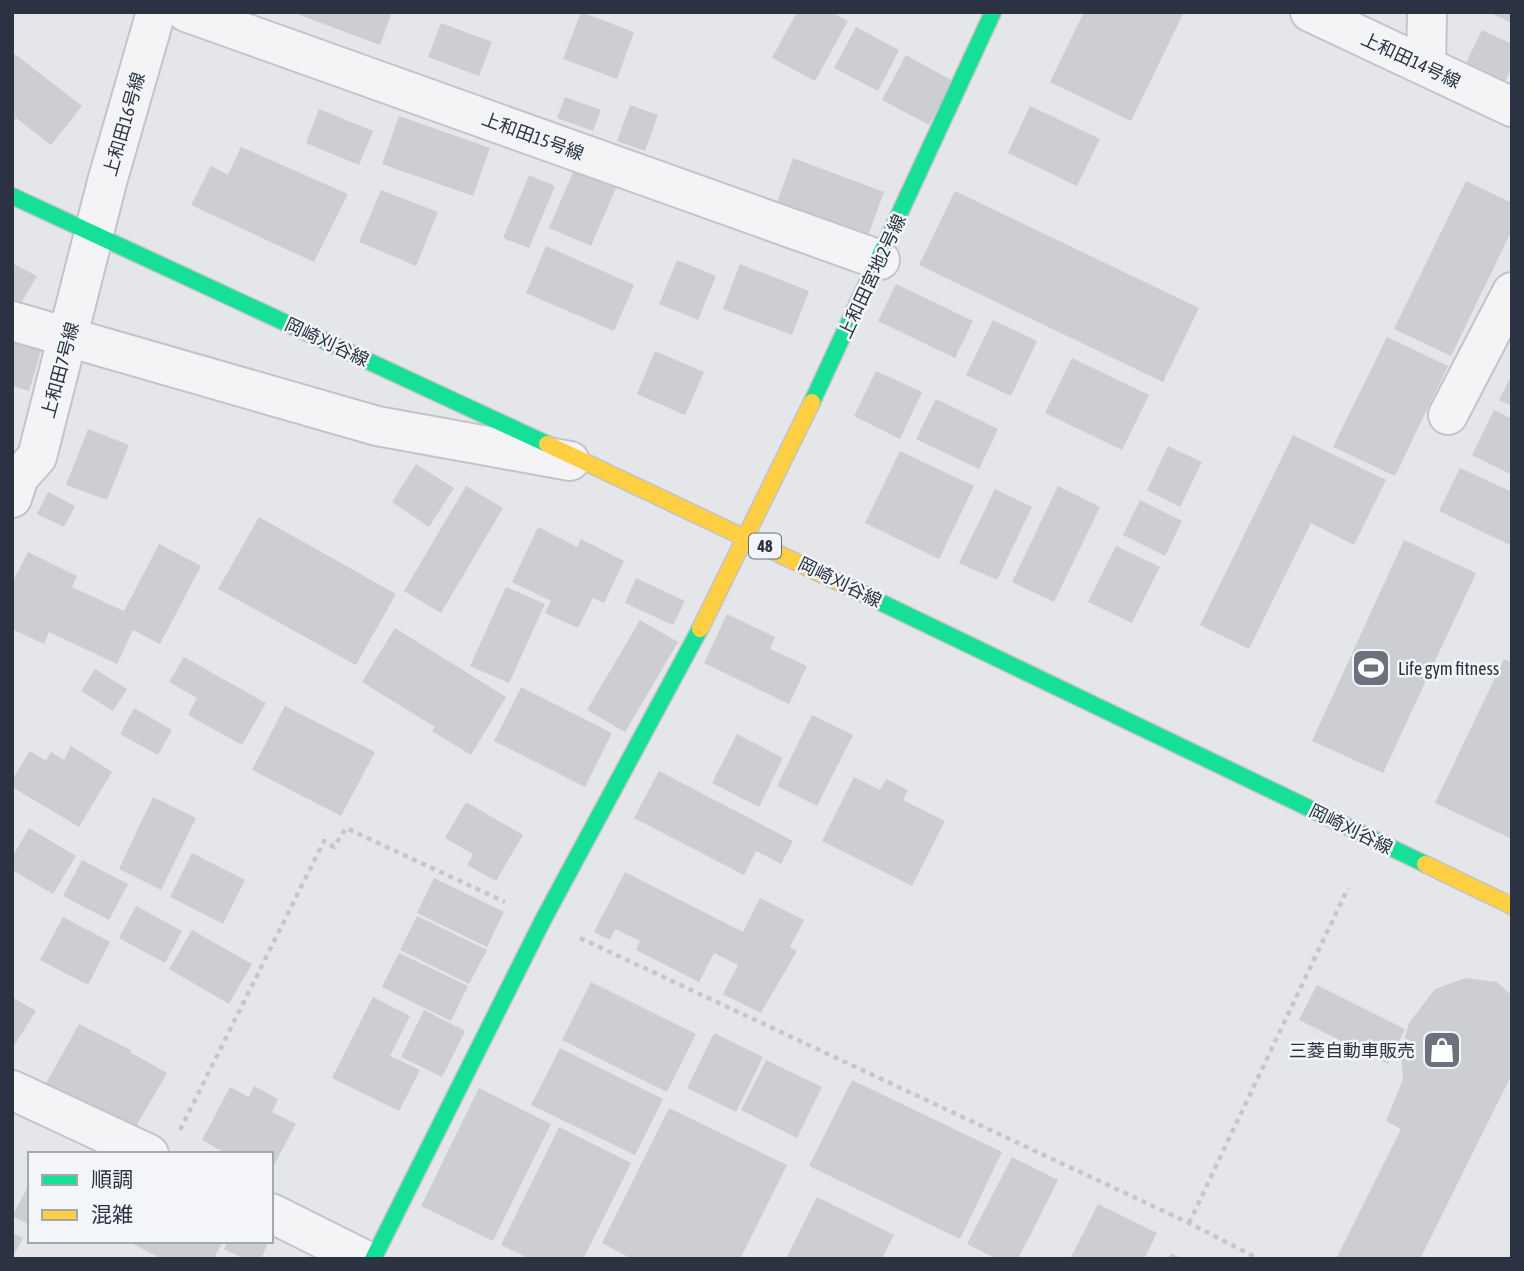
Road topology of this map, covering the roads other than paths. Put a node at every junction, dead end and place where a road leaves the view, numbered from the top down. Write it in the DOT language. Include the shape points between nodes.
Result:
graph roads {
  1 [pos="156,12"];
  2 [pos="186,12"];
  3 [pos="993,12"];
  4 [pos="1310,12"];
  5 [pos="1427,12"];
  6 [pos="1426,66"];
  7 [pos="1512,107"];
  8 [pos="12,196"];
  9 [pos="94,236"];
  10 [pos="880,260"];
  11 [pos="1512,292"];
  12 [pos="12,321"];
  13 [pos="69,339"];
  14 [pos="1448,415"];
  15 [pos="596,466"];
  16 [pos="12,498"];
  17 [pos="748,538"];
  18 [pos="1512,906"];
  19 [pos="12,1090"];
  20 [pos="162,1147"];
  21 [pos="273,1214"];
  22 [pos="363,1259"];
  23 [pos="373,1259"];
  1 -- 9 [label="street, 上和田16号線"];
  2 -- 10 [label="street, 上和田15号線"];
  3 -- 10 [label="main road, 上和田宮地2号線"];
  4 -- 6 [label="street, 上和田14号線"];
  5 -- 6 [label="street"];
  6 -- 7 [label="street, 上和田14号線"];
  8 -- 9 [label="main road, 岡崎刈谷線 / 48"];
  9 -- 13 [label="street, 上和田7号線"];
  9 -- 15 [label="main road, 岡崎刈谷線 / 48"];
  10 -- 17 [label="main road, 上和田宮地2号線"];
  11 -- 14 [label="street"];
  12 -- 13 [label="street"];
  13 -- 15 [label="street" via="377,426"];
  13 -- 16 [label="street, 上和田7号線" via="37,457 19,477"];
  15 -- 17 [label="main road, 岡崎刈谷線 / 48"];
  17 -- 18 [label="main road, 岡崎刈谷線 / 48"];
  17 -- 23 [label="main road, 上和田宮地2号線" via="543,920"];
  19 -- 20 [label="street"];
  21 -- 22 [label="street"];
}
